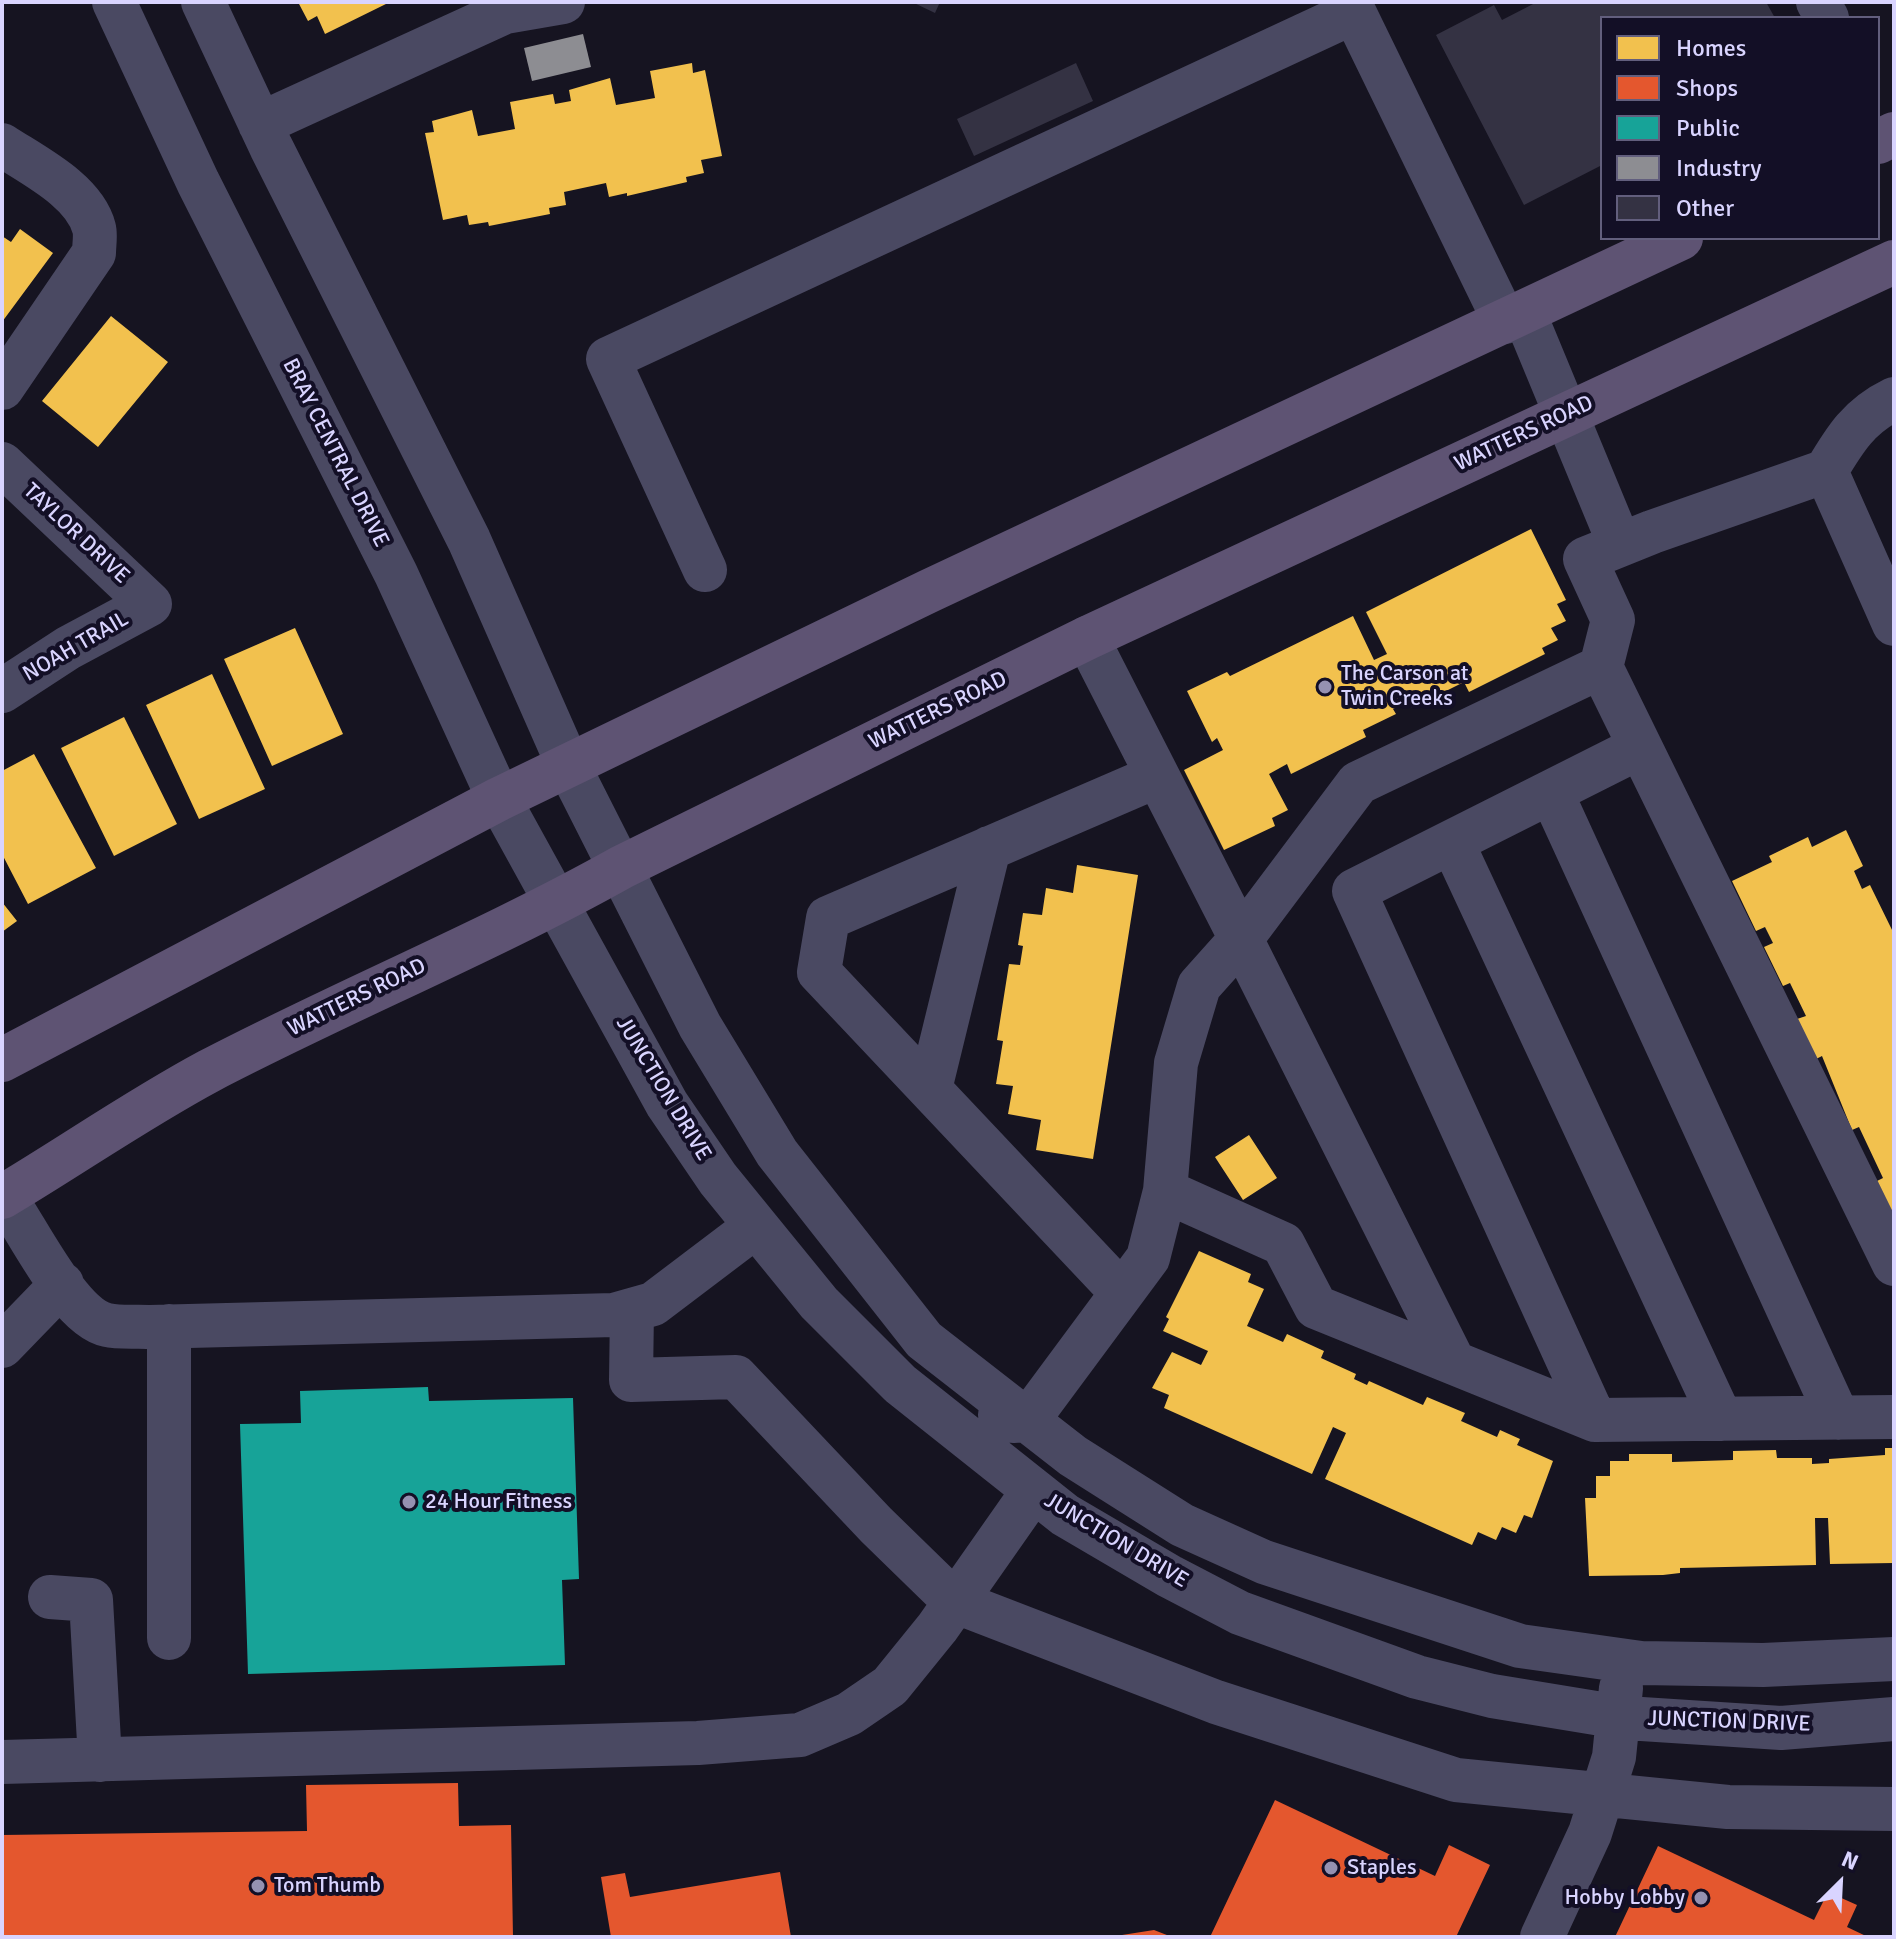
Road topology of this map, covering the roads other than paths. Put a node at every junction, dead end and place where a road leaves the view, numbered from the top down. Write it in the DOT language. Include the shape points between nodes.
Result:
graph roads {
  1 [pos="114,2"];
  2 [pos="203,2"];
  3 [pos="563,2"];
  4 [pos="503,7"];
  5 [pos="1364,7"];
  6 [pos="260,124"];
  7 [pos="2,145"];
  8 [pos="1677,240"];
  9 [pos="1894,262"];
  10 [pos="1514,317"];
  11 [pos="2,388"];
  12 [pos="1894,399"];
  13 [pos="1568,414"];
  14 [pos="2,464"];
  15 [pos="1826,471"];
  16 [pos="1620,545"];
  17 [pos="705,570"];
  18 [pos="150,604"];
  19 [pos="1894,624"];
  20 [pos="1087,638"];
  21 [pos="1601,667"];
  22 [pos="2,691"];
  23 [pos="1640,747"];
  24 [pos="569,767"];
  25 [pos="1157,776"];
  26 [pos="1551,792"];
  27 [pos="499,799"];
  28 [pos="1325,826"];
  29 [pos="1452,842"];
  30 [pos="989,848"];
  31 [pos="622,867"];
  32 [pos="1354,891"];
  33 [pos="555,904"];
  34 [pos="1241,939"];
  35 [pos="2,1060"];
  36 [pos="930,1089"];
  37 [pos="1165,1191"];
  38 [pos="3,1196"];
  39 [pos="756,1226"];
  40 [pos="1894,1264"];
  41 [pos="62,1284"];
  42 [pos="1122,1293"];
  43 [pos="819,1303"];
  44 [pos="632,1310"];
  45 [pos="169,1326"];
  46 [pos="2,1346"];
  47 [pos="1454,1363"];
  48 [pos="1894,1417"];
  49 [pos="1838,1418"];
  50 [pos="1721,1419"];
  51 [pos="1028,1420"];
  52 [pos="1595,1420"];
  53 [pos="1033,1491"];
  54 [pos="50,1597"];
  55 [pos="954,1601"];
  56 [pos="169,1638"];
  57 [pos="1894,1659"];
  58 [pos="1623,1661"];
  59 [pos="1618,1717"];
  60 [pos="1894,1719"];
  61 [pos="100,1760"];
  62 [pos="2,1762"];
  63 [pos="1602,1795"];
  64 [pos="1894,1809"];
  65 [pos="1542,1937"];
  1 -- 27 [label="street, BRAY CENTRAL DRIVE" via="198,182 396,574"];
  2 -- 6 [label="street"];
  3 -- 4 [label="street"];
  4 -- 6 [label="street"];
  5 -- 10 [label="street"];
  5 -- 17 [label="street" via="608,359"];
  6 -- 24 [label="street" via="469,540"];
  7 -- 11 [label="street" via="84,207 94,229 94,253"];
  8 -- 10 [label="main road"];
  9 -- 13 [label="main road, WATTERS ROAD"];
  10 -- 13 [label="street"];
  10 -- 24 [label="main road" via="929,591"];
  12 -- 15 [label="street" via="1849,431"];
  13 -- 16 [label="street"];
  13 -- 20 [label="main road, WATTERS ROAD"];
  14 -- 18 [label="street, TAYLOR DRIVE"];
  15 -- 16 [label="street"];
  15 -- 19 [label="street"];
  16 -- 21 [label="street" via="1585,559 1613,620"];
  18 -- 22 [label="street, NOAH TRAIL"];
  20 -- 25 [label="street"];
  20 -- 31 [label="main road, WATTERS ROAD"];
  21 -- 23 [label="street"];
  21 -- 28 [label="street" via="1358,783"];
  23 -- 26 [label="street"];
  23 -- 40 [label="street"];
  24 -- 27 [label="main road"];
  24 -- 31 [label="street"];
  25 -- 30 [label="street"];
  25 -- 34 [label="street"];
  26 -- 29 [label="street"];
  26 -- 49 [label="street"];
  27 -- 33 [label="street, BRAY CENTRAL DRIVE"];
  27 -- 35 [label="main road"];
  28 -- 32 [label="street"];
  28 -- 34 [label="street"];
  29 -- 32 [label="street"];
  29 -- 50 [label="street"];
  30 -- 36 [label="street"];
  30 -- 36 [label="street" via="828,918 819,972"];
  31 -- 33 [label="main road, WATTERS ROAD"];
  31 -- 51 [label="street" via="700,1026 777,1153 924,1340"];
  32 -- 52 [label="street"];
  33 -- 38 [label="main road, WATTERS ROAD" via="207,1072"];
  33 -- 39 [label="street, JUNCTION DRIVE" via="667,1104"];
  34 -- 37 [label="street" via="1199,986 1176,1063"];
  34 -- 47 [label="street"];
  36 -- 42 [label="street"];
  37 -- 42 [label="street" via="1148,1258"];
  37 -- 47 [label="street" via="1283,1244 1316,1307"];
  38 -- 41 [label="street"];
  39 -- 43 [label="street, JUNCTION DRIVE"];
  39 -- 44 [label="street" via="653,1304"];
  41 -- 45 [label="street" via="80,1309 106,1325"];
  41 -- 46 [label="street"];
  42 -- 51 [label="street"];
  43 -- 51 [label="street" via="881,1315 985,1407 1013,1421"];
  43 -- 53 [label="street, JUNCTION DRIVE" via="900,1384"];
  44 -- 45 [label="street" via="614,1315"];
  44 -- 55 [label="street" via="631,1380 736,1377"];
  45 -- 56 [label="street"];
  47 -- 52 [label="street"];
  48 -- 49 [label="street"];
  49 -- 50 [label="street"];
  50 -- 52 [label="street"];
  51 -- 58 [label="street" via="1073,1456 1182,1525 1264,1562 1520,1646"];
  53 -- 55 [label="street"];
  53 -- 59 [label="street, JUNCTION DRIVE" via="1240,1613 1417,1677"];
  54 -- 61 [label="street" via="91,1600"];
  55 -- 61 [label="street" via="890,1686 849,1714 800,1735 698,1743"];
  55 -- 63 [label="street" via="1216,1702 1456,1780"];
  57 -- 58 [label="street" via="1763,1665"];
  58 -- 59 [label="street"];
  59 -- 60 [label="street, JUNCTION DRIVE" via="1781,1728"];
  59 -- 63 [label="street" via="1614,1757"];
  61 -- 62 [label="street"];
  63 -- 64 [label="street" via="1728,1807"];
  63 -- 65 [label="street"];
}
